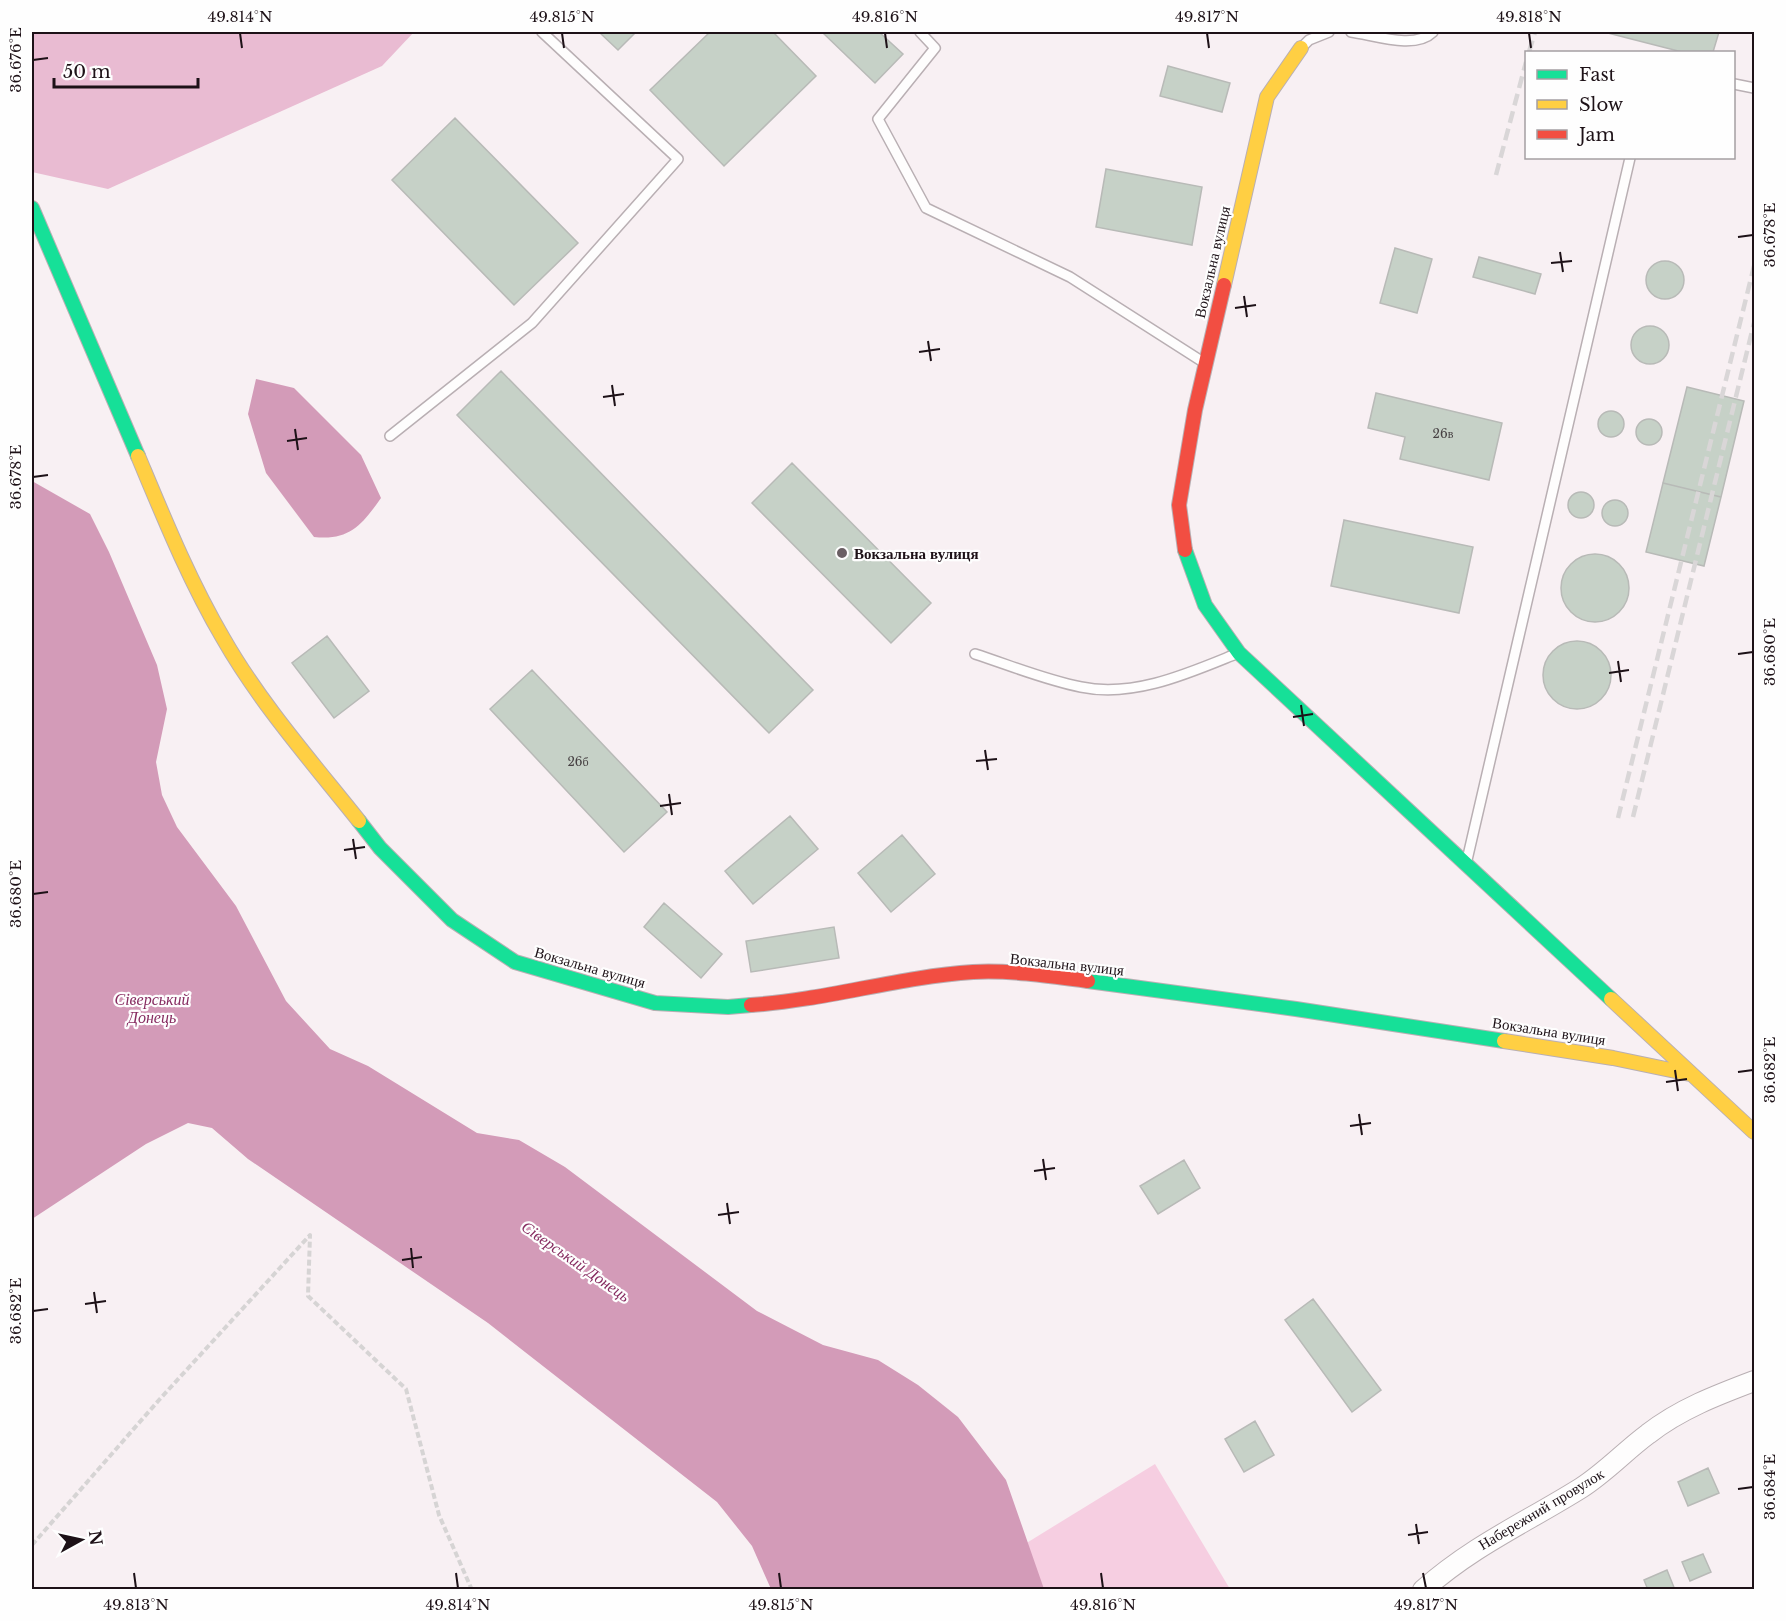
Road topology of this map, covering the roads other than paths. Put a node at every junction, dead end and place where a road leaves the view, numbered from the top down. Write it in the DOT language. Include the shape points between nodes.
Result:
graph roads {
  1 [pos="542,32"];
  2 [pos="920,32"];
  3 [pos="1329,32"];
  4 [pos="1351,32"];
  5 [pos="1433,32"];
  6 [pos="1301,48"];
  7 [pos="1735,84"];
  8 [pos="1755,88"];
  9 [pos="1630,159"];
  10 [pos="32,208"];
  11 [pos="1205,363"];
  12 [pos="390,436"];
  13 [pos="1239,653"];
  14 [pos="975,654"];
  15 [pos="1466,862"];
  16 [pos="1690,1074"];
  17 [pos="1755,1132"];
  18 [pos="1755,1381"];
  19 [pos="1424,1590"];
  1 -- 12 [label="lane" via="678,159 532,323"];
  2 -- 11 [label="lane" via="935,48 878,119 926,208 1070,277"];
  3 -- 6 [label="lane"];
  4 -- 5 [label="lane" via="1411,41"];
  6 -- 11 [label="street, Вокзальна вулиця" via="1267,96"];
  7 -- 8 [label="lane"];
  9 -- 15 [label="lane"];
  10 -- 16 [label="street, Вокзальна вулиця" via="186,570 225,640 267,704 381,848 452,921 515,962 655,1003 728,1007 784,1003 976,972 1050,976 1296,1009 1601,1056"];
  11 -- 13 [label="street, Вокзальна вулиця" via="1179,505 1185,554 1205,605"];
  13 -- 14 [label="lane" via="1172,679 1116,689 1081,688"];
  13 -- 15 [label="street, Вокзальна вулиця"];
  15 -- 16 [label="street, Вокзальна вулиця"];
  16 -- 17 [label="street, Вокзальна вулиця"];
  18 -- 19 [label="street, Набережний провулок" via="1708,1398 1675,1416 1599,1475 1476,1548"];
}
